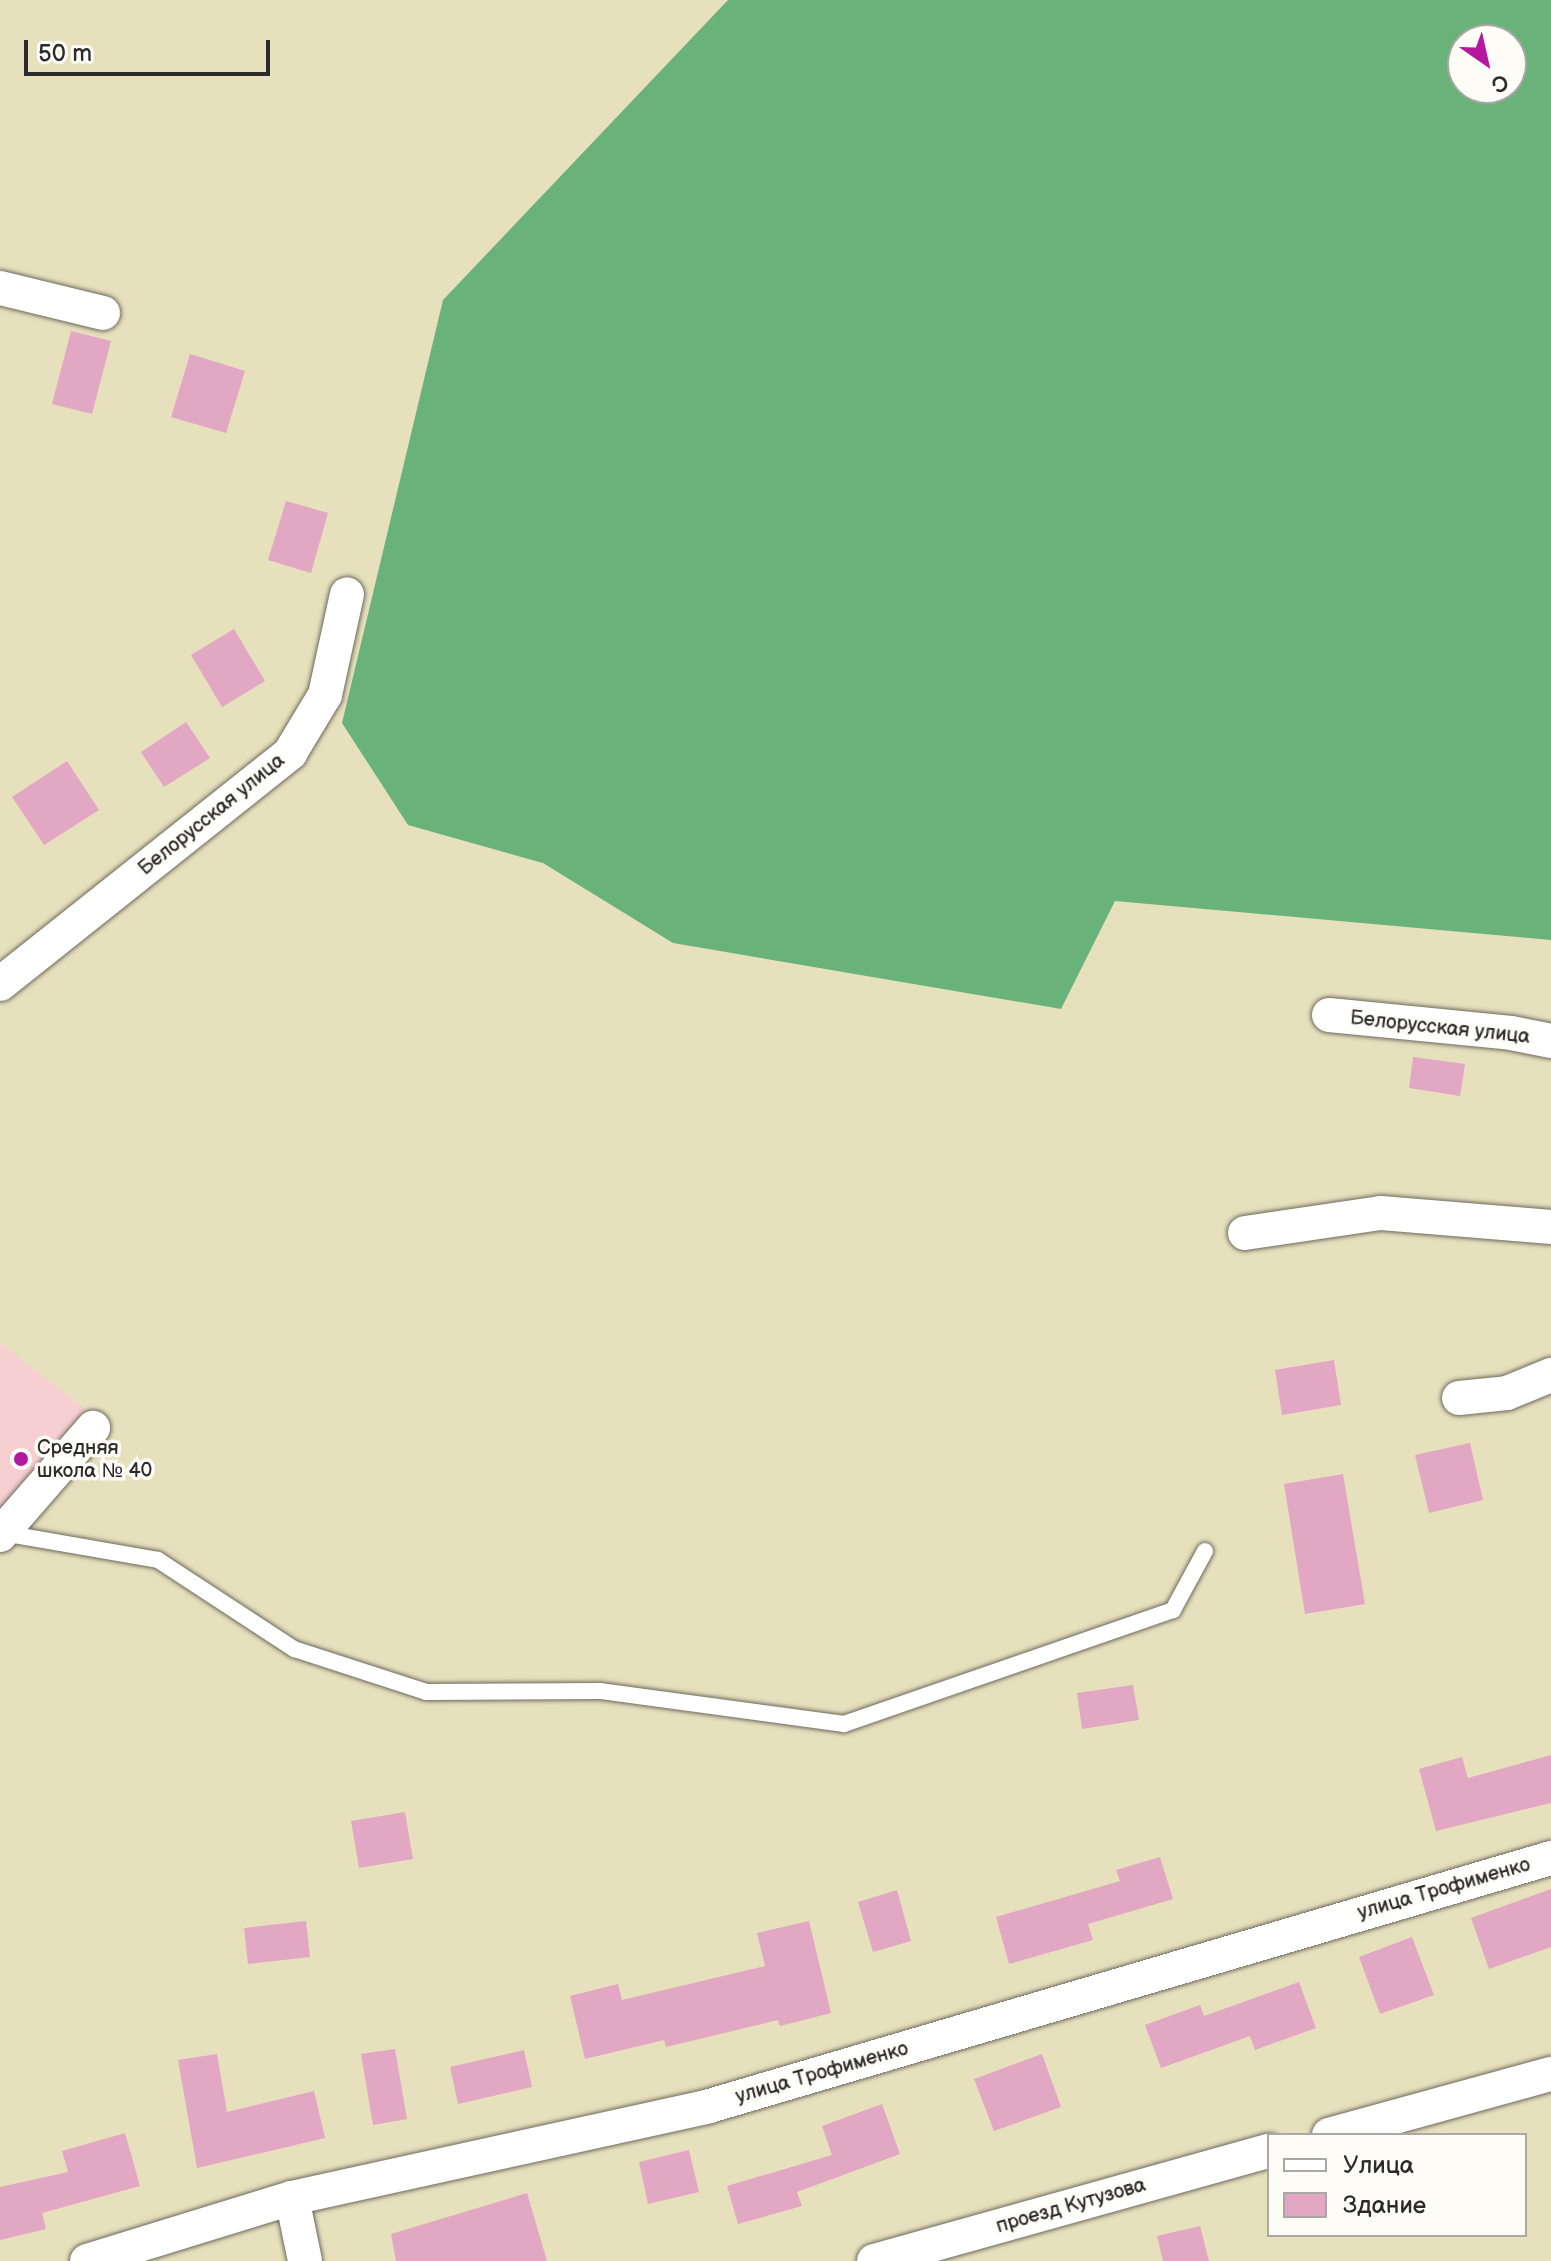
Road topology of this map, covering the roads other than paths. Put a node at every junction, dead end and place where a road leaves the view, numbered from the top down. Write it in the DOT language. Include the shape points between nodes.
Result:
graph roads {
  1 [pos="0,288"];
  2 [pos="103,313"];
  3 [pos="347,594"];
  4 [pos="0,984"];
  5 [pos="1329,1015"];
  6 [pos="1551,1041"];
  7 [pos="1551,1227"];
  8 [pos="1245,1233"];
  9 [pos="1551,1375"];
  10 [pos="1459,1398"];
  11 [pos="93,1428"];
  12 [pos="1,1534"];
  13 [pos="1205,1551"];
  14 [pos="1551,1858"];
  15 [pos="1551,2074"];
  16 [pos="1336,2133"];
  17 [pos="1267,2152"];
  18 [pos="292,2198"];
  19 [pos="87,2261"];
  20 [pos="305,2261"];
  21 [pos="874,2261"];
  1 -- 2 [label="street"];
  3 -- 4 [label="street, Белорусская улица" via="325,695 290,753"];
  5 -- 6 [label="street, Белорусская улица"];
  7 -- 8 [label="street" via="1381,1213"];
  9 -- 10 [label="street" via="1507,1393"];
  11 -- 12 [label="street"];
  12 -- 13 [label="lane" via="158,1560 294,1649 426,1692 600,1691 844,1724 1173,1610"];
  14 -- 18 [label="street, улица Трофименко" via="706,2107"];
  15 -- 16 [label="street"];
  17 -- 21 [label="street, проезд Кутузова"];
  18 -- 19 [label="street, улица Трофименко"];
  18 -- 20 [label="street"];
}
